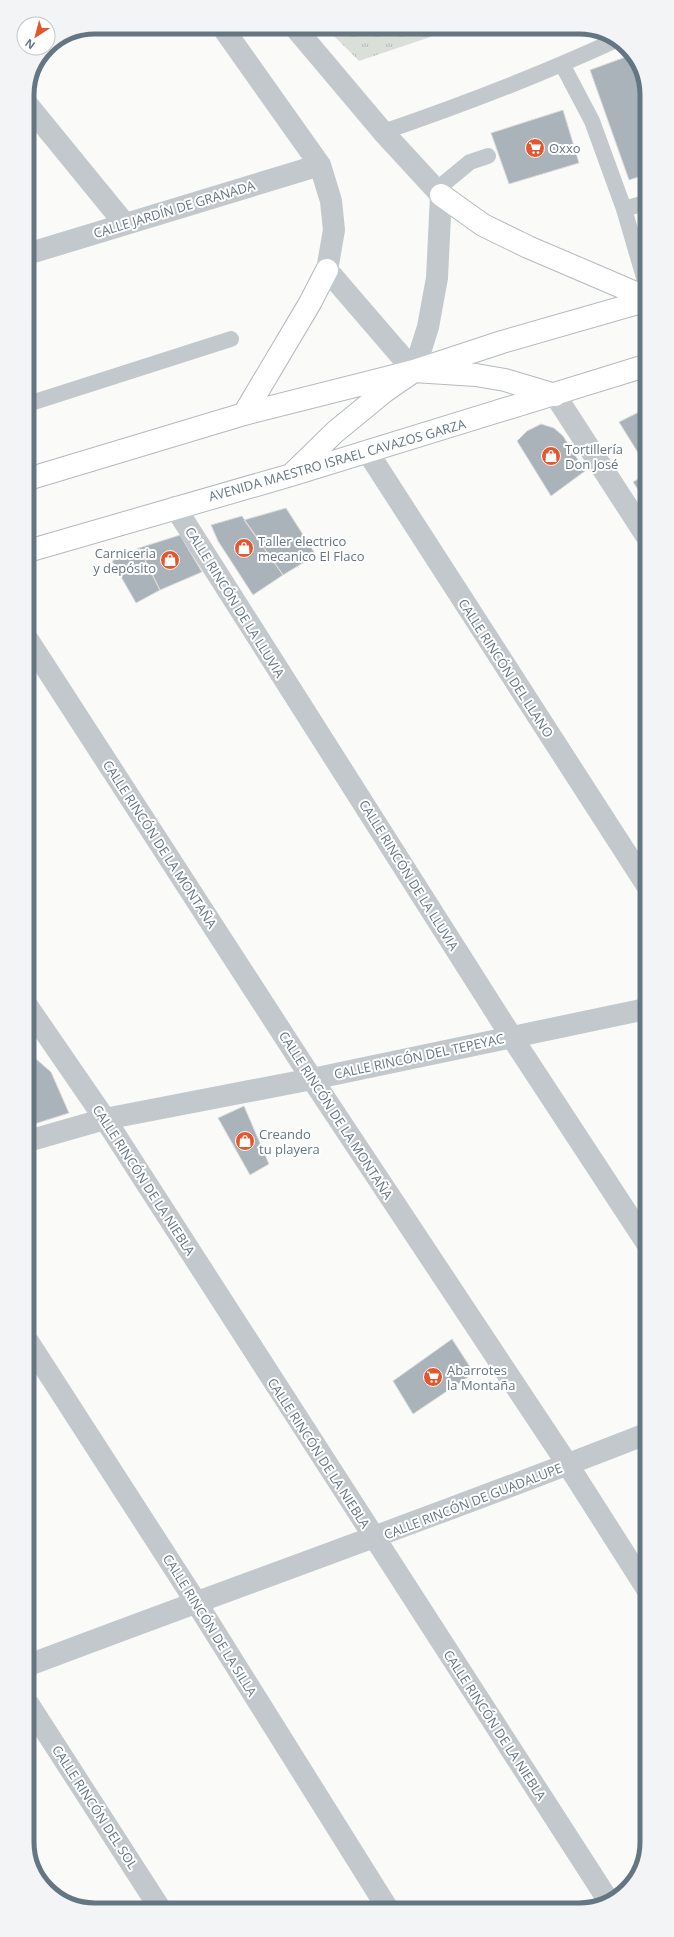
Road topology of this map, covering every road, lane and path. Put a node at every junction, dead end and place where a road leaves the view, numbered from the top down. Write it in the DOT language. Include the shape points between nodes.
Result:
graph roads {
  1 [pos="226,34"];
  2 [pos="300,34"];
  3 [pos="610,43"];
  4 [pos="562,64"];
  5 [pos="34,113"];
  6 [pos="383,132"];
  7 [pos="488,156"];
  8 [pos="320,165"];
  9 [pos="438,192"];
  10 [pos="640,204"];
  11 [pos="624,209"];
  12 [pos="125,224"];
  13 [pos="34,252"];
  14 [pos="640,265"];
  15 [pos="327,270"];
  16 [pos="640,295"];
  17 [pos="640,302"];
  18 [pos="230,338"];
  19 [pos="640,368"];
  20 [pos="414,372"];
  21 [pos="555,395"];
  22 [pos="34,402"];
  23 [pos="244,414"];
  24 [pos="367,451"];
  25 [pos="291,475"];
  26 [pos="34,477"];
  27 [pos="174,507"];
  28 [pos="640,526"];
  29 [pos="34,549"];
  30 [pos="34,649"];
  31 [pos="640,875"];
  32 [pos="640,1010"];
  33 [pos="34,1016"];
  34 [pos="511,1036"];
  35 [pos="312,1079"];
  36 [pos="105,1119"];
  37 [pos="34,1139"];
  38 [pos="640,1233"];
  39 [pos="34,1351"];
  40 [pos="640,1436"];
  41 [pos="568,1465"];
  42 [pos="374,1539"];
  43 [pos="640,1578"];
  44 [pos="196,1602"];
  45 [pos="34,1662"];
  46 [pos="34,1713"];
  47 [pos="606,1897"];
  48 [pos="156,1903"];
  49 [pos="384,1903"];
  1 -- 8 [label="street"];
  2 -- 6 [label="street"];
  3 -- 4 [label="lane"];
  4 -- 6 [label="lane" via="452,108"];
  4 -- 11 [label="lane" via="592,122"];
  5 -- 12 [label="street"];
  6 -- 9 [label="street"];
  7 -- 9 [label="lane" via="470,162"];
  8 -- 12 [label="street, CALLE JARDÍN DE GRANADA"];
  8 -- 15 [label="street" via="331,200 334,230"];
  9 -- 16 [label="main road" via="483,224 522,244"];
  9 -- 20 [label="street" via="437,278 428,327"];
  10 -- 11 [label="lane"];
  11 -- 14 [label="lane"];
  12 -- 13 [label="street, CALLE JARDÍN DE GRANADA"];
  15 -- 20 [label="street"];
  15 -- 23 [label="main road"];
  17 -- 20 [label="main road" via="502,342"];
  18 -- 22 [label="lane"];
  19 -- 21 [label="main road, AVENIDA MAESTRO ISRAEL CAVAZOS GARZA"];
  20 -- 21 [label="main road" via="476,375 505,380"];
  20 -- 23 [label="main road"];
  20 -- 25 [label="main road" via="334,432"];
  21 -- 24 [label="main road, AVENIDA MAESTRO ISRAEL CAVAZOS GARZA"];
  21 -- 28 [label="street"];
  23 -- 26 [label="main road"];
  24 -- 25 [label="main road, AVENIDA MAESTRO ISRAEL CAVAZOS GARZA"];
  24 -- 31 [label="street, CALLE RINCÓN DEL LLANO"];
  25 -- 27 [label="main road, AVENIDA MAESTRO ISRAEL CAVAZOS GARZA"];
  27 -- 29 [label="main road, AVENIDA MAESTRO ISRAEL CAVAZOS GARZA"];
  27 -- 34 [label="street, CALLE RINCÓN DE LA LLUVIA"];
  30 -- 35 [label="street, CALLE RINCÓN DE LA MONTAÑA"];
  32 -- 34 [label="street, CALLE RINCÓN DEL TEPEYAC"];
  33 -- 36 [label="street, CALLE RINCÓN DE LA NIEBLA"];
  34 -- 35 [label="street, CALLE RINCÓN DEL TEPEYAC"];
  34 -- 38 [label="street, CALLE RINCÓN DE LA LLUVIA"];
  35 -- 36 [label="street, CALLE RINCÓN DEL TEPEYAC"];
  35 -- 41 [label="street, CALLE RINCÓN DE LA MONTAÑA"];
  36 -- 37 [label="street, CALLE RINCÓN DEL TEPEYAC"];
  36 -- 42 [label="street, CALLE RINCÓN DE LA NIEBLA"];
  39 -- 44 [label="street, CALLE RINCÓN DE LA SILLA"];
  40 -- 41 [label="street, CALLE RINCÓN DE GUADALUPE"];
  41 -- 42 [label="street, CALLE RINCÓN DE GUADALUPE"];
  41 -- 43 [label="street, CALLE RINCÓN DE LA MONTAÑA"];
  42 -- 44 [label="street, CALLE RINCÓN DE GUADALUPE"];
  42 -- 47 [label="street, CALLE RINCÓN DE LA NIEBLA"];
  44 -- 45 [label="street, CALLE RINCÓN DE GUADALUPE"];
  44 -- 49 [label="street, CALLE RINCÓN DE LA SILLA"];
  46 -- 48 [label="street, CALLE RINCÓN DEL SOL"];
}
